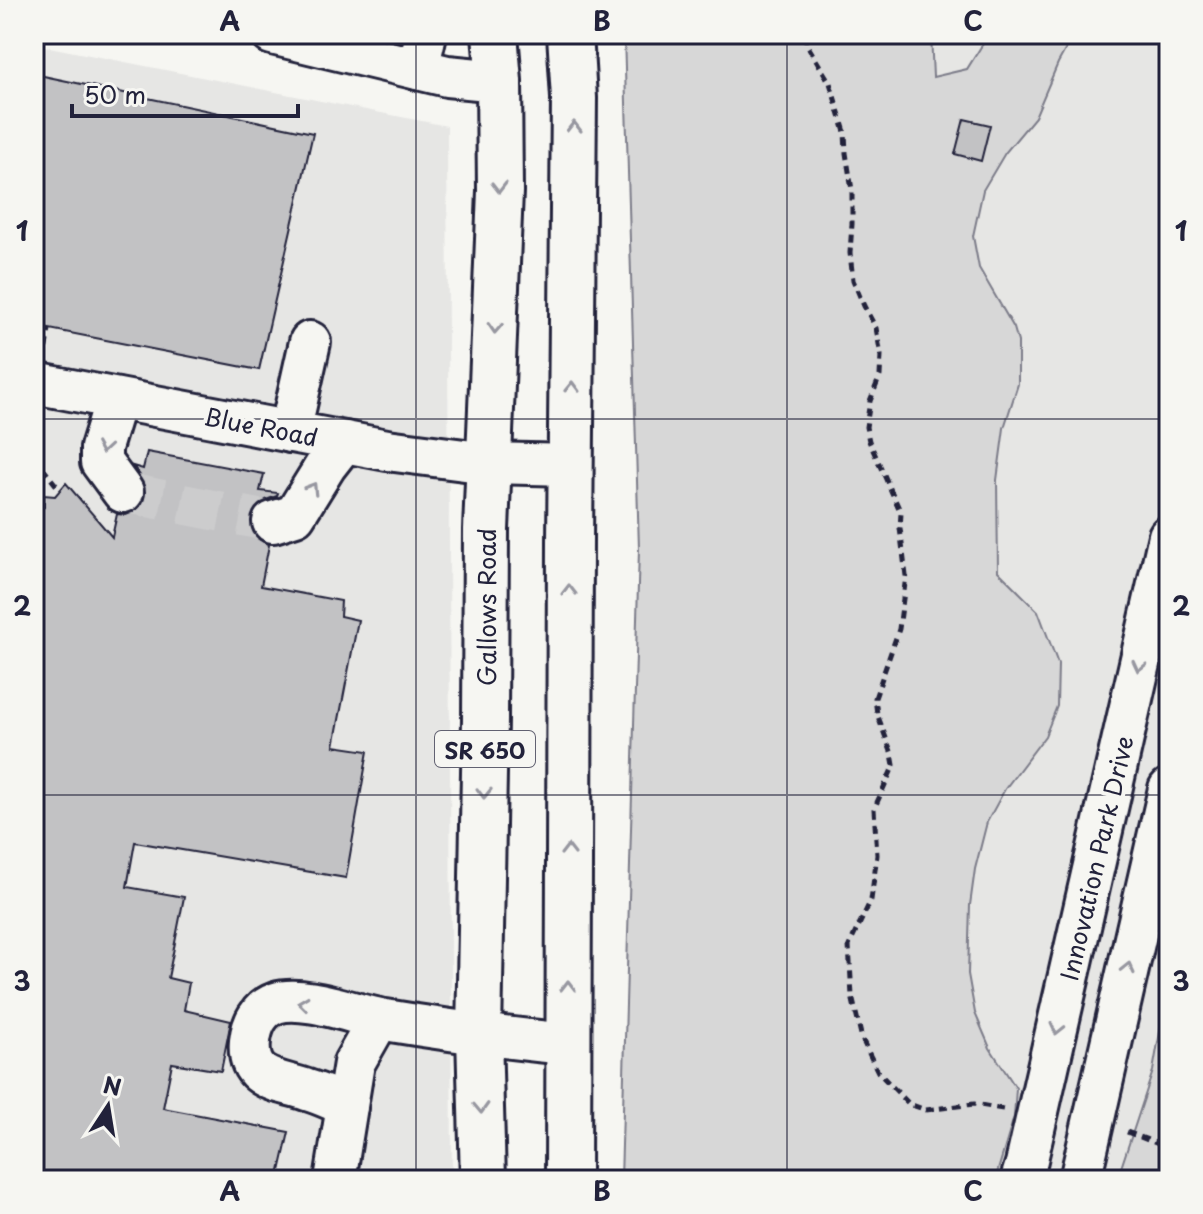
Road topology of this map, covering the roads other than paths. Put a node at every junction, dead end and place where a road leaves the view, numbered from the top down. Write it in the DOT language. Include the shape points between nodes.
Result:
graph roads {
  1 [pos="272,34"];
  2 [pos="495,34"];
  3 [pos="570,34"];
  4 [pos="422,52"];
  5 [pos="499,81"];
  6 [pos="310,342"];
  7 [pos="34,383"];
  8 [pos="116,399"];
  9 [pos="290,432"];
  10 [pos="344,442"];
  11 [pos="488,463"];
  12 [pos="571,465"];
  13 [pos="123,492"];
  14 [pos="273,522"];
  15 [pos="1169,536"];
  16 [pos="1169,789"];
  17 [pos="379,1019"];
  18 [pos="479,1035"];
  19 [pos="567,1044"];
  20 [pos="347,1106"];
  21 [pos="335,1180"];
  22 [pos="483,1180"];
  23 [pos="568,1180"];
  24 [pos="1021,1180"];
  25 [pos="1080,1180"];
  1 -- 4 [label="street"];
  2 -- 5 [label="main road, Gallows Road / SR 650"];
  12 -- 3 [label="main road, SR 650, one-way"];
  4 -- 5 [label="street" via="447,76"];
  5 -- 11 [label="main road, Gallows Road / SR 650, one-way"];
  6 -- 9 [label="street"];
  7 -- 8 [label="street, Blue Road"];
  8 -- 9 [label="street, Blue Road"];
  8 -- 13 [label="street, one-way" via="101,462"];
  9 -- 10 [label="street, Blue Road"];
  10 -- 11 [label="street, Blue Road"];
  14 -- 10 [label="street, one-way" via="295,515"];
  11 -- 12 [label="street, Blue Road"];
  11 -- 18 [label="main road, Gallows Road / SR 650, one-way"];
  19 -- 12 [label="main road, SR 650, one-way"];
  15 -- 24 [label="street, Innovation Park Drive, one-way"];
  25 -- 16 [label="street, one-way"];
  17 -- 18 [label="street"];
  17 -- 20 [label="street" via="354,1063"];
  17 -- 20 [label="street, one-way" via="297,1000 275,1004 258,1015 252,1031 249,1056 260,1073"];
  18 -- 19 [label="street"];
  18 -- 22 [label="main road, Gallows Road / SR 650, one-way"];
  19 -- 23 [label="main road, SR 650"];
  20 -- 21 [label="street"];
}
